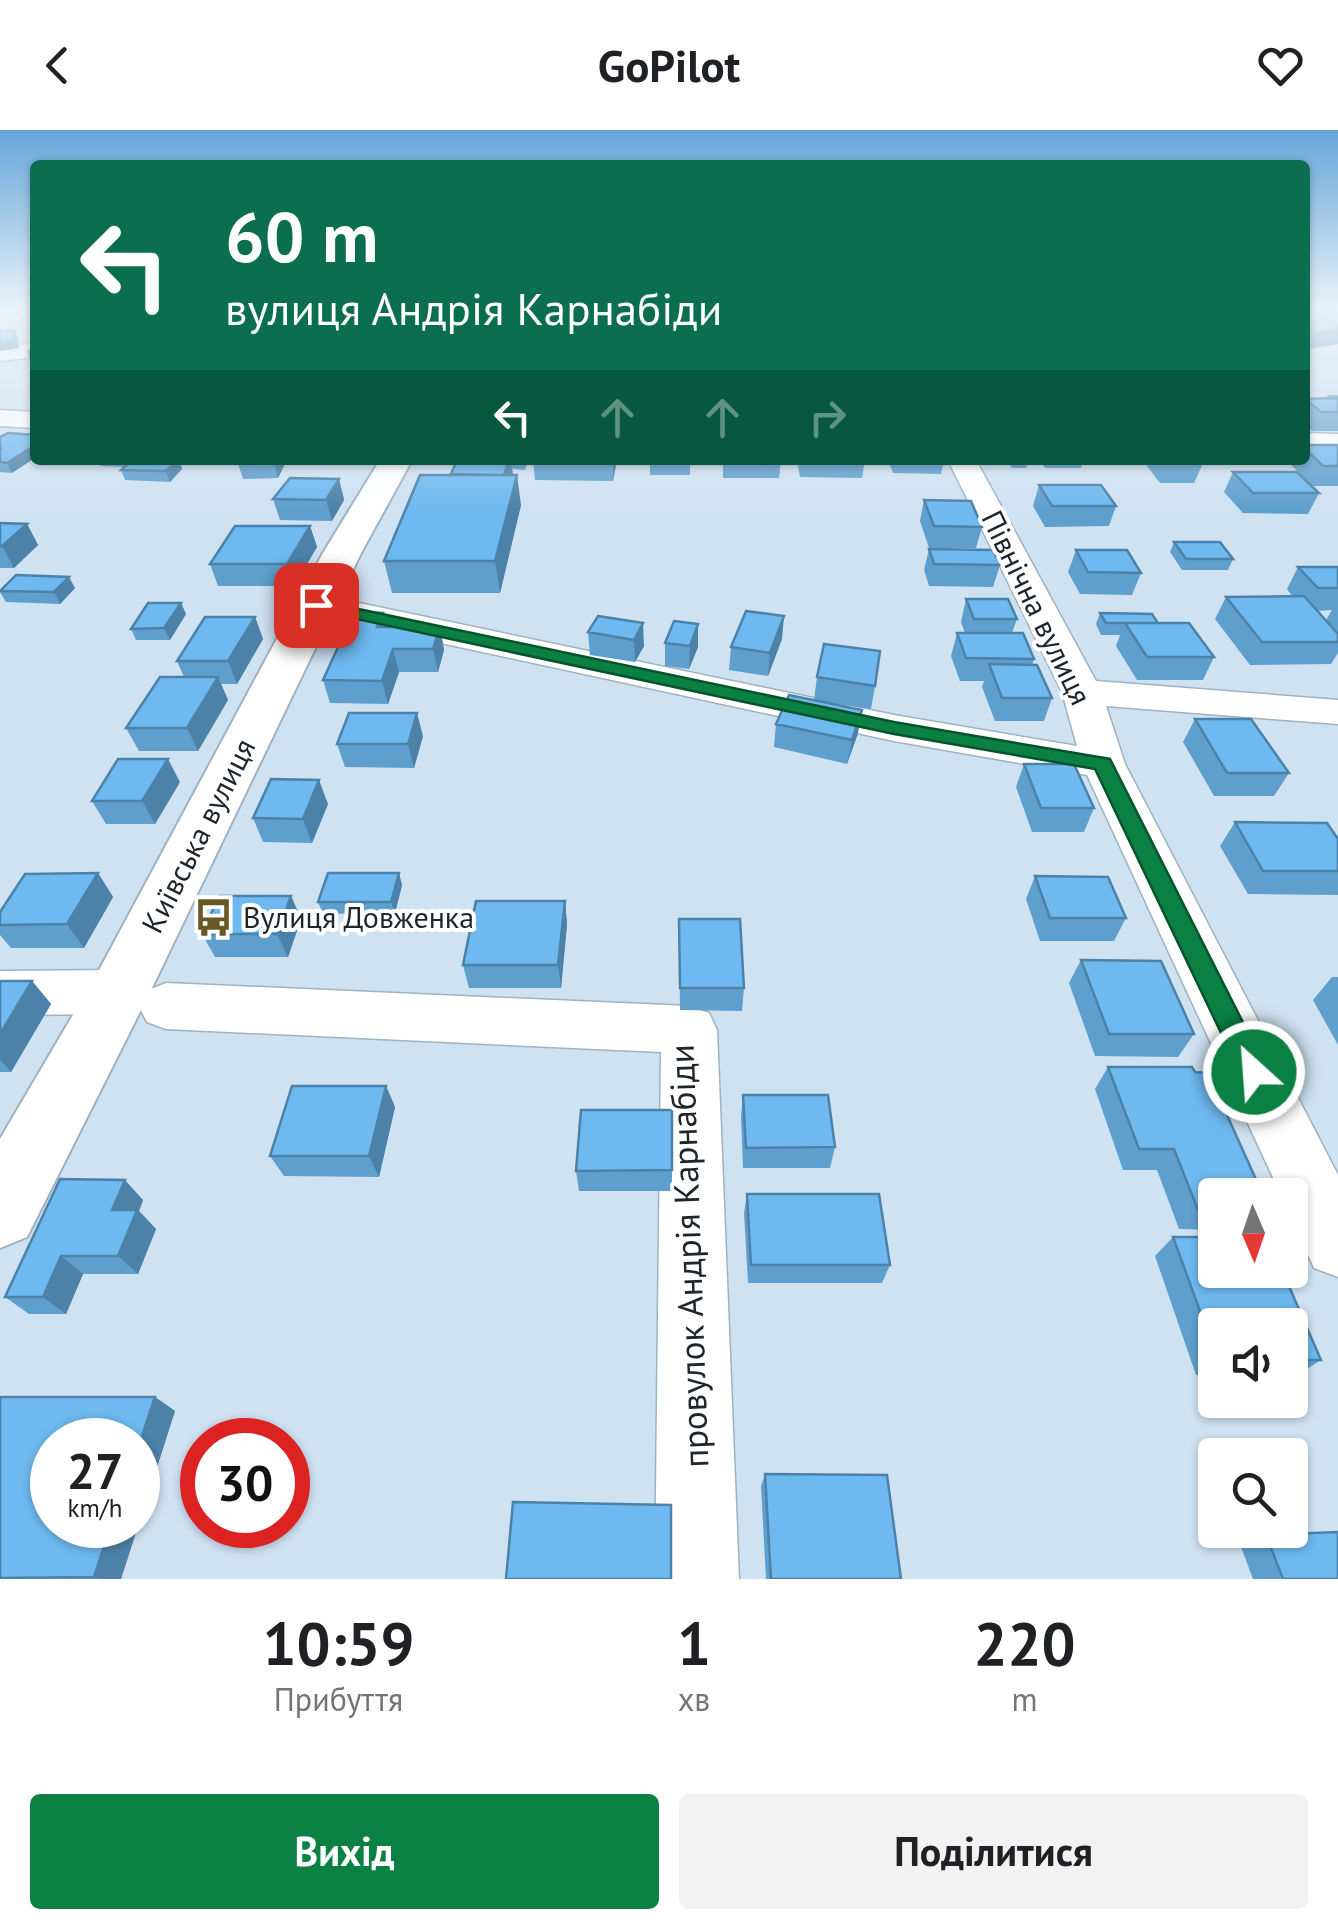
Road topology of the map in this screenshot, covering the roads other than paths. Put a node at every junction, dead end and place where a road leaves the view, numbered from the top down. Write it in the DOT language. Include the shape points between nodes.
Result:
graph roads {
  1 [pos="0,418"];
  2 [pos="30,420"];
  3 [pos="1310,442"];
  4 [pos="1338,442"];
  5 [pos="393,465"];
  6 [pos="965,465"];
  7 [pos="316,605"];
  8 [pos="1082,692"];
  9 [pos="1338,712"];
  10 [pos="1103,764"];
  11 [pos="0,993"];
  12 [pos="142,999"];
  13 [pos="0,1211"];
  14 [pos="1338,1244"];
  15 [pos="698,1579"];
  1 -- 2 [label="street"];
  3 -- 4 [label="street"];
  5 -- 7 [label="main road, Київська вулиця"];
  6 -- 8 [label="street, Північна вулиця"];
  7 -- 10 [label="street" via="894,728"];
  7 -- 12 [label="main road, Київська вулиця"];
  8 -- 9 [label="street"];
  8 -- 10 [label="street, Північна вулиця"];
  10 -- 14 [label="street, Північна вулиця"];
  11 -- 12 [label="street"];
  12 -- 13 [label="main road, Київська вулиця"];
  12 -- 15 [label="street, провулок Андрія Карнабіди" via="690,1030"];
}
